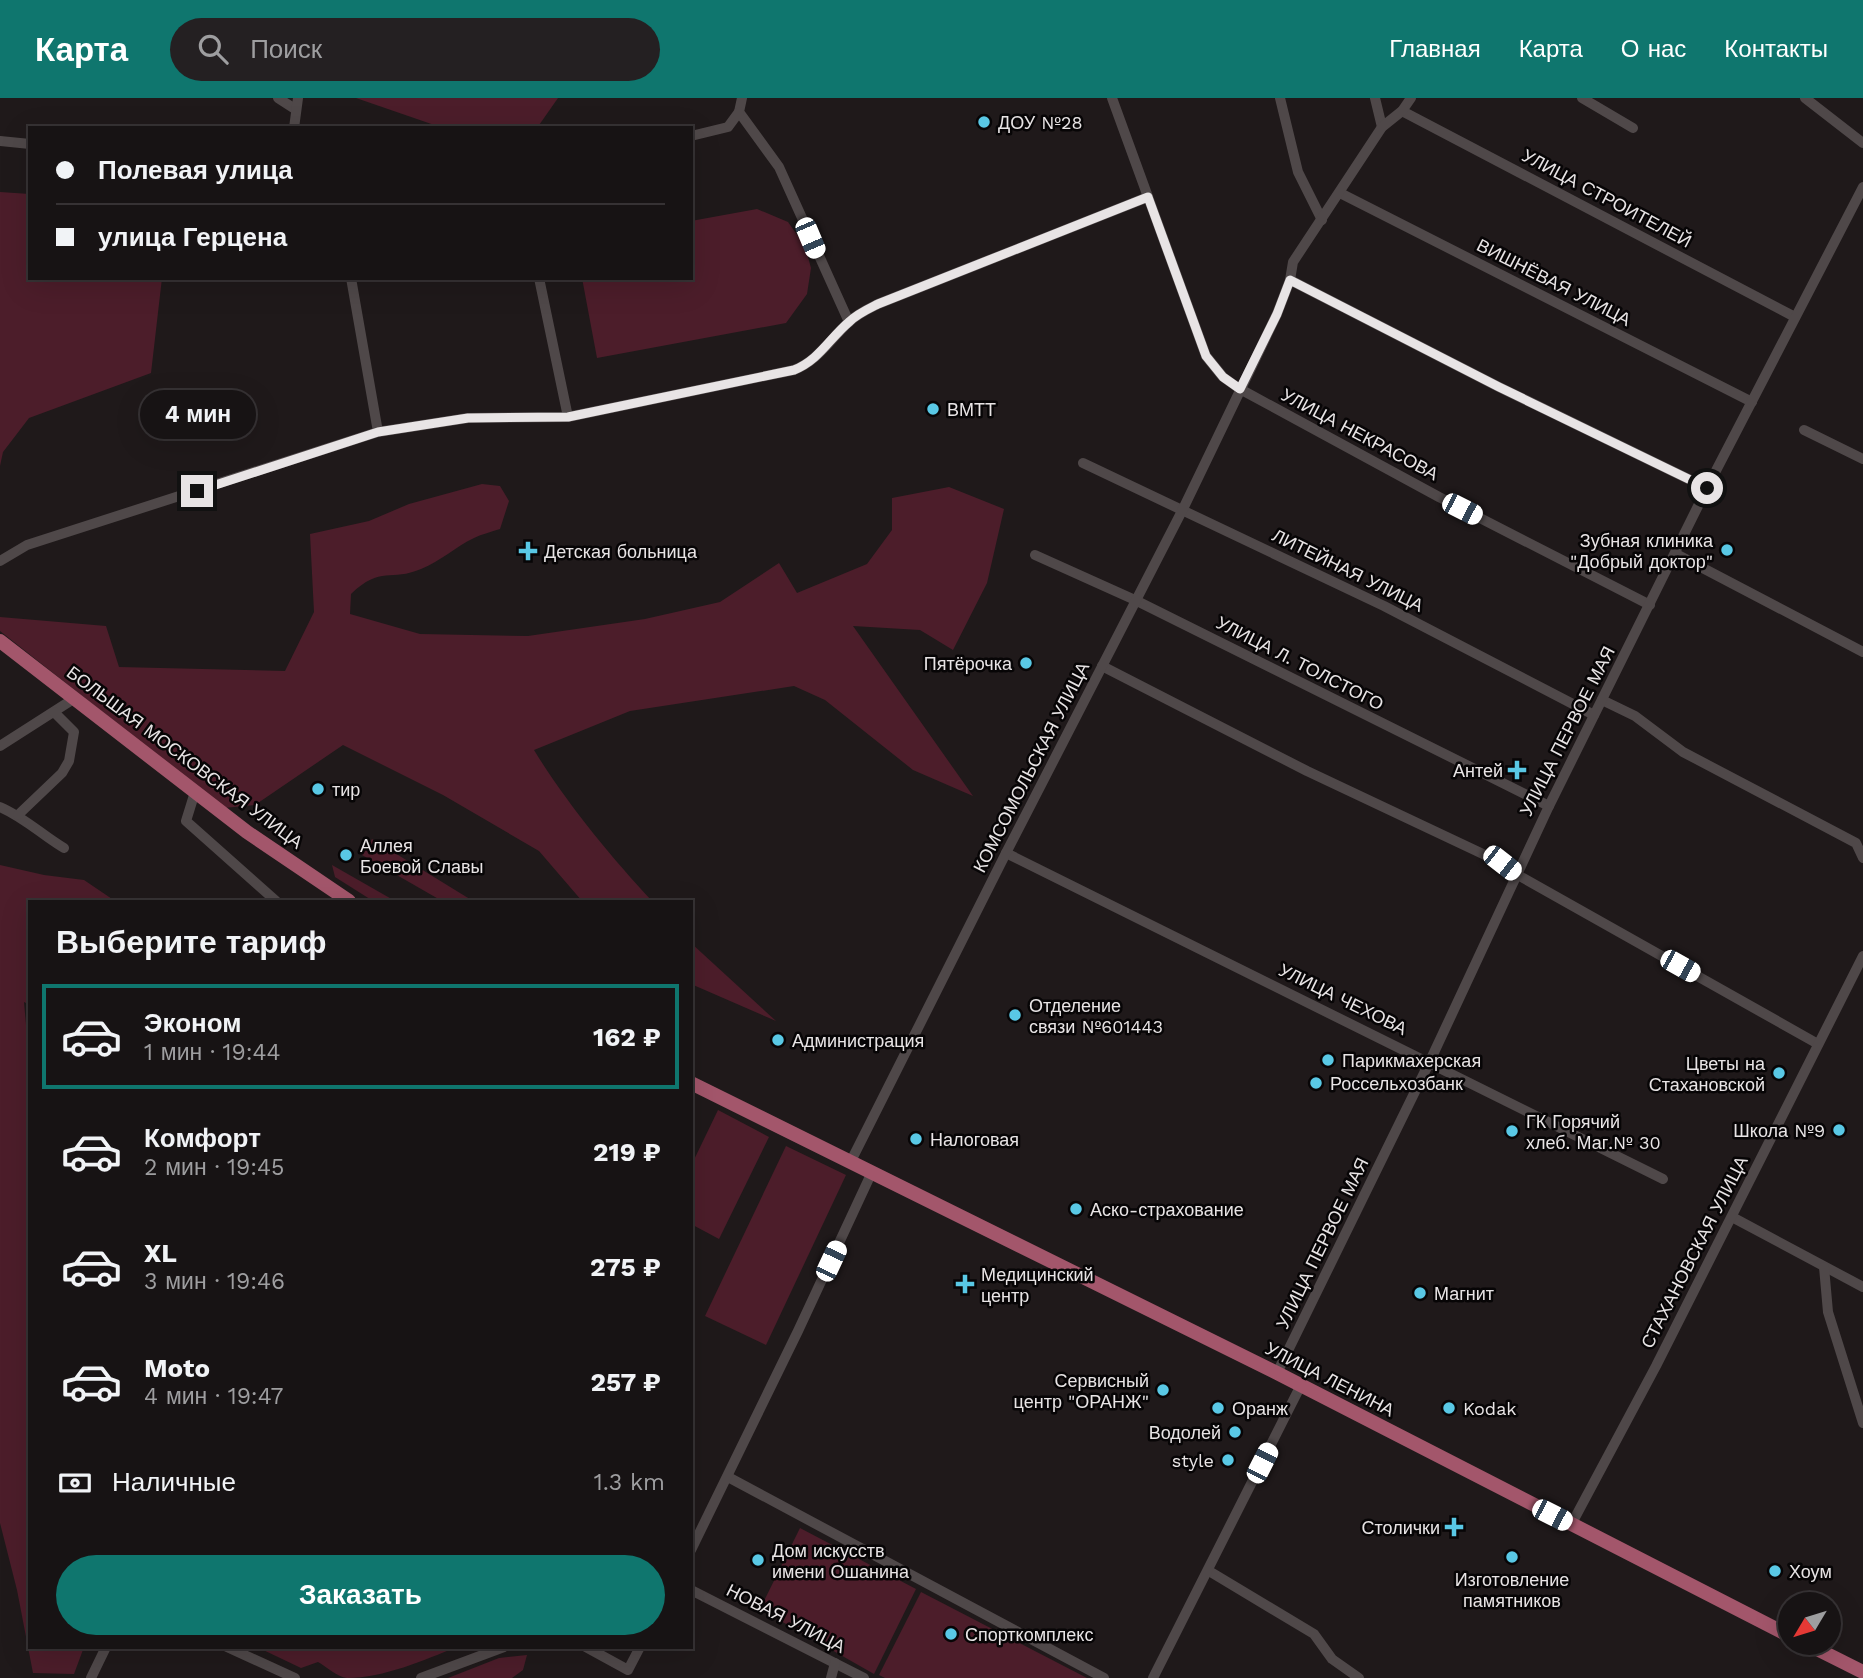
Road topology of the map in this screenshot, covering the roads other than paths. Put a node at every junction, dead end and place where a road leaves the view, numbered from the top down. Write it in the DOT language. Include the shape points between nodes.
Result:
graph roads {
  1 [pos="278,98"];
  2 [pos="742,98"];
  3 [pos="1112,98"];
  4 [pos="1280,98"];
  5 [pos="1375,98"];
  6 [pos="1411,98"];
  7 [pos="1581,98"];
  8 [pos="1805,98"];
  9 [pos="296,103"];
  10 [pos="1402,111"];
  11 [pos="739,112"];
  12 [pos="294,126"];
  13 [pos="1382,127"];
  14 [pos="1633,128"];
  15 [pos="693,136"];
  16 [pos="0,141"];
  17 [pos="1863,143"];
  18 [pos="28,144"];
  19 [pos="1863,187"];
  20 [pos="1340,193"];
  21 [pos="1148,197"];
  22 [pos="1322,220"];
  23 [pos="351,280"];
  24 [pos="539,280"];
  25 [pos="1290,280"];
  26 [pos="1795,317"];
  27 [pos="849,322"];
  28 [pos="1240,389"];
  29 [pos="1752,401"];
  30 [pos="568,417"];
  31 [pos="1804,430"];
  32 [pos="378,432"];
  33 [pos="1863,459"];
  34 [pos="1083,463"];
  35 [pos="1707,488"];
  36 [pos="1183,509"];
  37 [pos="1675,554"];
  38 [pos="1035,555"];
  39 [pos="0,561"];
  40 [pos="1135,600"];
  41 [pos="1650,605"];
  42 [pos="0,641"];
  43 [pos="1863,652"];
  44 [pos="1102,666"];
  45 [pos="75,698"];
  46 [pos="1602,700"];
  47 [pos="54,712"];
  48 [pos="1594,715"];
  49 [pos="0,746"];
  50 [pos="195,792"];
  51 [pos="1549,806"];
  52 [pos="0,807"];
  53 [pos="18,814"];
  54 [pos="64,848"];
  55 [pos="1006,853"];
  56 [pos="1863,858"];
  57 [pos="1516,874"];
  58 [pos="275,900"];
  59 [pos="348,900"];
  60 [pos="1863,956"];
  61 [pos="1818,1044"];
  62 [pos="1430,1062"];
  63 [pos="693,1084"];
  64 [pos="851,1161"];
  65 [pos="872,1171"];
  66 [pos="1663,1179"];
  67 [pos="1732,1217"];
  68 [pos="1824,1267"];
  69 [pos="1863,1287"];
  70 [pos="1277,1373"];
  71 [pos="1301,1385"];
  72 [pos="1863,1423"];
  73 [pos="728,1477"];
  74 [pos="1571,1525"];
  75 [pos="693,1546"];
  76 [pos="1209,1571"];
  77 [pos="693,1591"];
  78 [pos="1778,1630"];
  79 [pos="105,1649"];
  80 [pos="231,1649"];
  81 [pos="499,1649"];
  82 [pos="590,1649"];
  83 [pos="639,1649"];
  84 [pos="1831,1656"];
  85 [pos="835,1663"];
  86 [pos="1863,1672"];
  87 [pos="1356,1675"];
  88 [pos="91,1678"];
  89 [pos="295,1678"];
  90 [pos="421,1678"];
  91 [pos="831,1678"];
  92 [pos="864,1678"];
  93 [pos="1104,1678"];
  94 [pos="1153,1678"];
  1 -- 9 [label="street"];
  2 -- 11 [label="street"];
  3 -- 21 [label="street, УЛИЦА НЕКРАСОВА"];
  4 -- 22 [label="street" via="1298,172"];
  5 -- 13 [label="street"];
  6 -- 10 [label="street, КОМСОМОЛЬСКАЯ УЛИЦА"];
  7 -- 14 [label="street"];
  8 -- 17 [label="street"];
  9 -- 12 [label="street"];
  10 -- 13 [label="street, КОМСОМОЛЬСКАЯ УЛИЦА"];
  10 -- 26 [label="street, УЛИЦА СТРОИТЕЛЕЙ"];
  11 -- 15 [label="street" via="728,127"];
  11 -- 27 [label="street" via="779,167"];
  13 -- 20 [label="street, КОМСОМОЛЬСКАЯ УЛИЦА"];
  16 -- 18 [label="street"];
  19 -- 26 [label="street, УЛИЦА ПЕРВОЕ МАЯ"];
  20 -- 22 [label="street, КОМСОМОЛЬСКАЯ УЛИЦА"];
  20 -- 29 [label="street, ВИШНЁВАЯ УЛИЦА"];
  21 -- 27 [label="street" via="910,290"];
  21 -- 28 [label="street, УЛИЦА НЕКРАСОВА" via="1206,356"];
  22 -- 25 [label="street, КОМСОМОЛЬСКАЯ УЛИЦА" via="1293,262"];
  23 -- 32 [label="street"];
  24 -- 30 [label="street"];
  25 -- 28 [label="street, КОМСОМОЛЬСКАЯ УЛИЦА"];
  25 -- 35 [label="street"];
  26 -- 29 [label="street, УЛИЦА ПЕРВОЕ МАЯ"];
  27 -- 30 [label="street" via="820,355 794,370"];
  28 -- 36 [label="street, КОМСОМОЛЬСКАЯ УЛИЦА"];
  28 -- 41 [label="street, УЛИЦА НЕКРАСОВА"];
  29 -- 35 [label="street, УЛИЦА ПЕРВОЕ МАЯ"];
  30 -- 32 [label="street" via="468,418"];
  31 -- 33 [label="street"];
  32 -- 39 [label="street" via="26,545"];
  34 -- 36 [label="street, ЛИТЕЙНАЯ УЛИЦА"];
  35 -- 37 [label="street, УЛИЦА ПЕРВОЕ МАЯ"];
  36 -- 40 [label="street, КОМСОМОЛЬСКАЯ УЛИЦА"];
  36 -- 48 [label="street, ЛИТЕЙНАЯ УЛИЦА"];
  37 -- 41 [label="street, УЛИЦА ПЕРВОЕ МАЯ"];
  37 -- 43 [label="street"];
  38 -- 40 [label="street, УЛИЦА Л. ТОЛСТОГО"];
  40 -- 44 [label="street, КОМСОМОЛЬСКАЯ УЛИЦА"];
  40 -- 51 [label="street, УЛИЦА Л. ТОЛСТОГО"];
  41 -- 46 [label="street, УЛИЦА ПЕРВОЕ МАЯ"];
  42 -- 45 [label="main road, БОЛЬШАЯ МОСКОВСКАЯ УЛИЦА"];
  44 -- 55 [label="street, КОМСОМОЛЬСКАЯ УЛИЦА"];
  44 -- 57 [label="street" via="1307,771 1502,863"];
  45 -- 47 [label="street"];
  45 -- 50 [label="main road, БОЛЬШАЯ МОСКОВСКАЯ УЛИЦА"];
  46 -- 48 [label="street, УЛИЦА ПЕРВОЕ МАЯ"];
  46 -- 56 [label="street" via="1635,716 1683,752 1856,843"];
  47 -- 49 [label="street"];
  47 -- 53 [label="street" via="74,732 69,761"];
  48 -- 51 [label="street, УЛИЦА ПЕРВОЕ МАЯ"];
  50 -- 58 [label="street" via="186,821"];
  50 -- 59 [label="main road, БОЛЬШАЯ МОСКОВСКАЯ УЛИЦА"];
  51 -- 57 [label="street, УЛИЦА ПЕРВОЕ МАЯ"];
  52 -- 53 [label="street"];
  53 -- 54 [label="street"];
  55 -- 62 [label="street, УЛИЦА ЧЕХОВА"];
  55 -- 64 [label="street, КОМСОМОЛЬСКАЯ УЛИЦА"];
  57 -- 61 [label="street"];
  57 -- 62 [label="street, УЛИЦА ПЕРВОЕ МАЯ"];
  60 -- 61 [label="street, СТАХАНОВСКАЯ УЛИЦА"];
  61 -- 67 [label="street, СТАХАНОВСКАЯ УЛИЦА"];
  62 -- 66 [label="street, УЛИЦА ЧЕХОВА"];
  62 -- 70 [label="street, УЛИЦА ПЕРВОЕ МАЯ"];
  63 -- 64 [label="main road"];
  64 -- 65 [label="main road, УЛИЦА ЛЕНИНА"];
  65 -- 70 [label="main road, УЛИЦА ЛЕНИНА"];
  65 -- 73 [label="street"];
  67 -- 68 [label="street"];
  67 -- 74 [label="street, СТАХАНОВСКАЯ УЛИЦА"];
  68 -- 69 [label="street"];
  68 -- 72 [label="street" via="1828,1312"];
  70 -- 71 [label="main road, УЛИЦА ЛЕНИНА"];
  71 -- 74 [label="main road, УЛИЦА ЛЕНИНА"];
  71 -- 76 [label="street"];
  73 -- 75 [label="street"];
  73 -- 93 [label="street"];
  74 -- 78 [label="main road, УЛИЦА ЛЕНИНА"];
  76 -- 87 [label="street" via="1314,1634 1332,1660"];
  76 -- 94 [label="street"];
  77 -- 85 [label="street, НОВАЯ УЛИЦА"];
  79 -- 88 [label="street"];
  80 -- 89 [label="street"];
  81 -- 90 [label="street"];
  82 -- 83 [label="street" via="628,1670"];
  84 -- 86 [label="main road"];
  85 -- 91 [label="street"];
  85 -- 92 [label="street, НОВАЯ УЛИЦА"];
}
